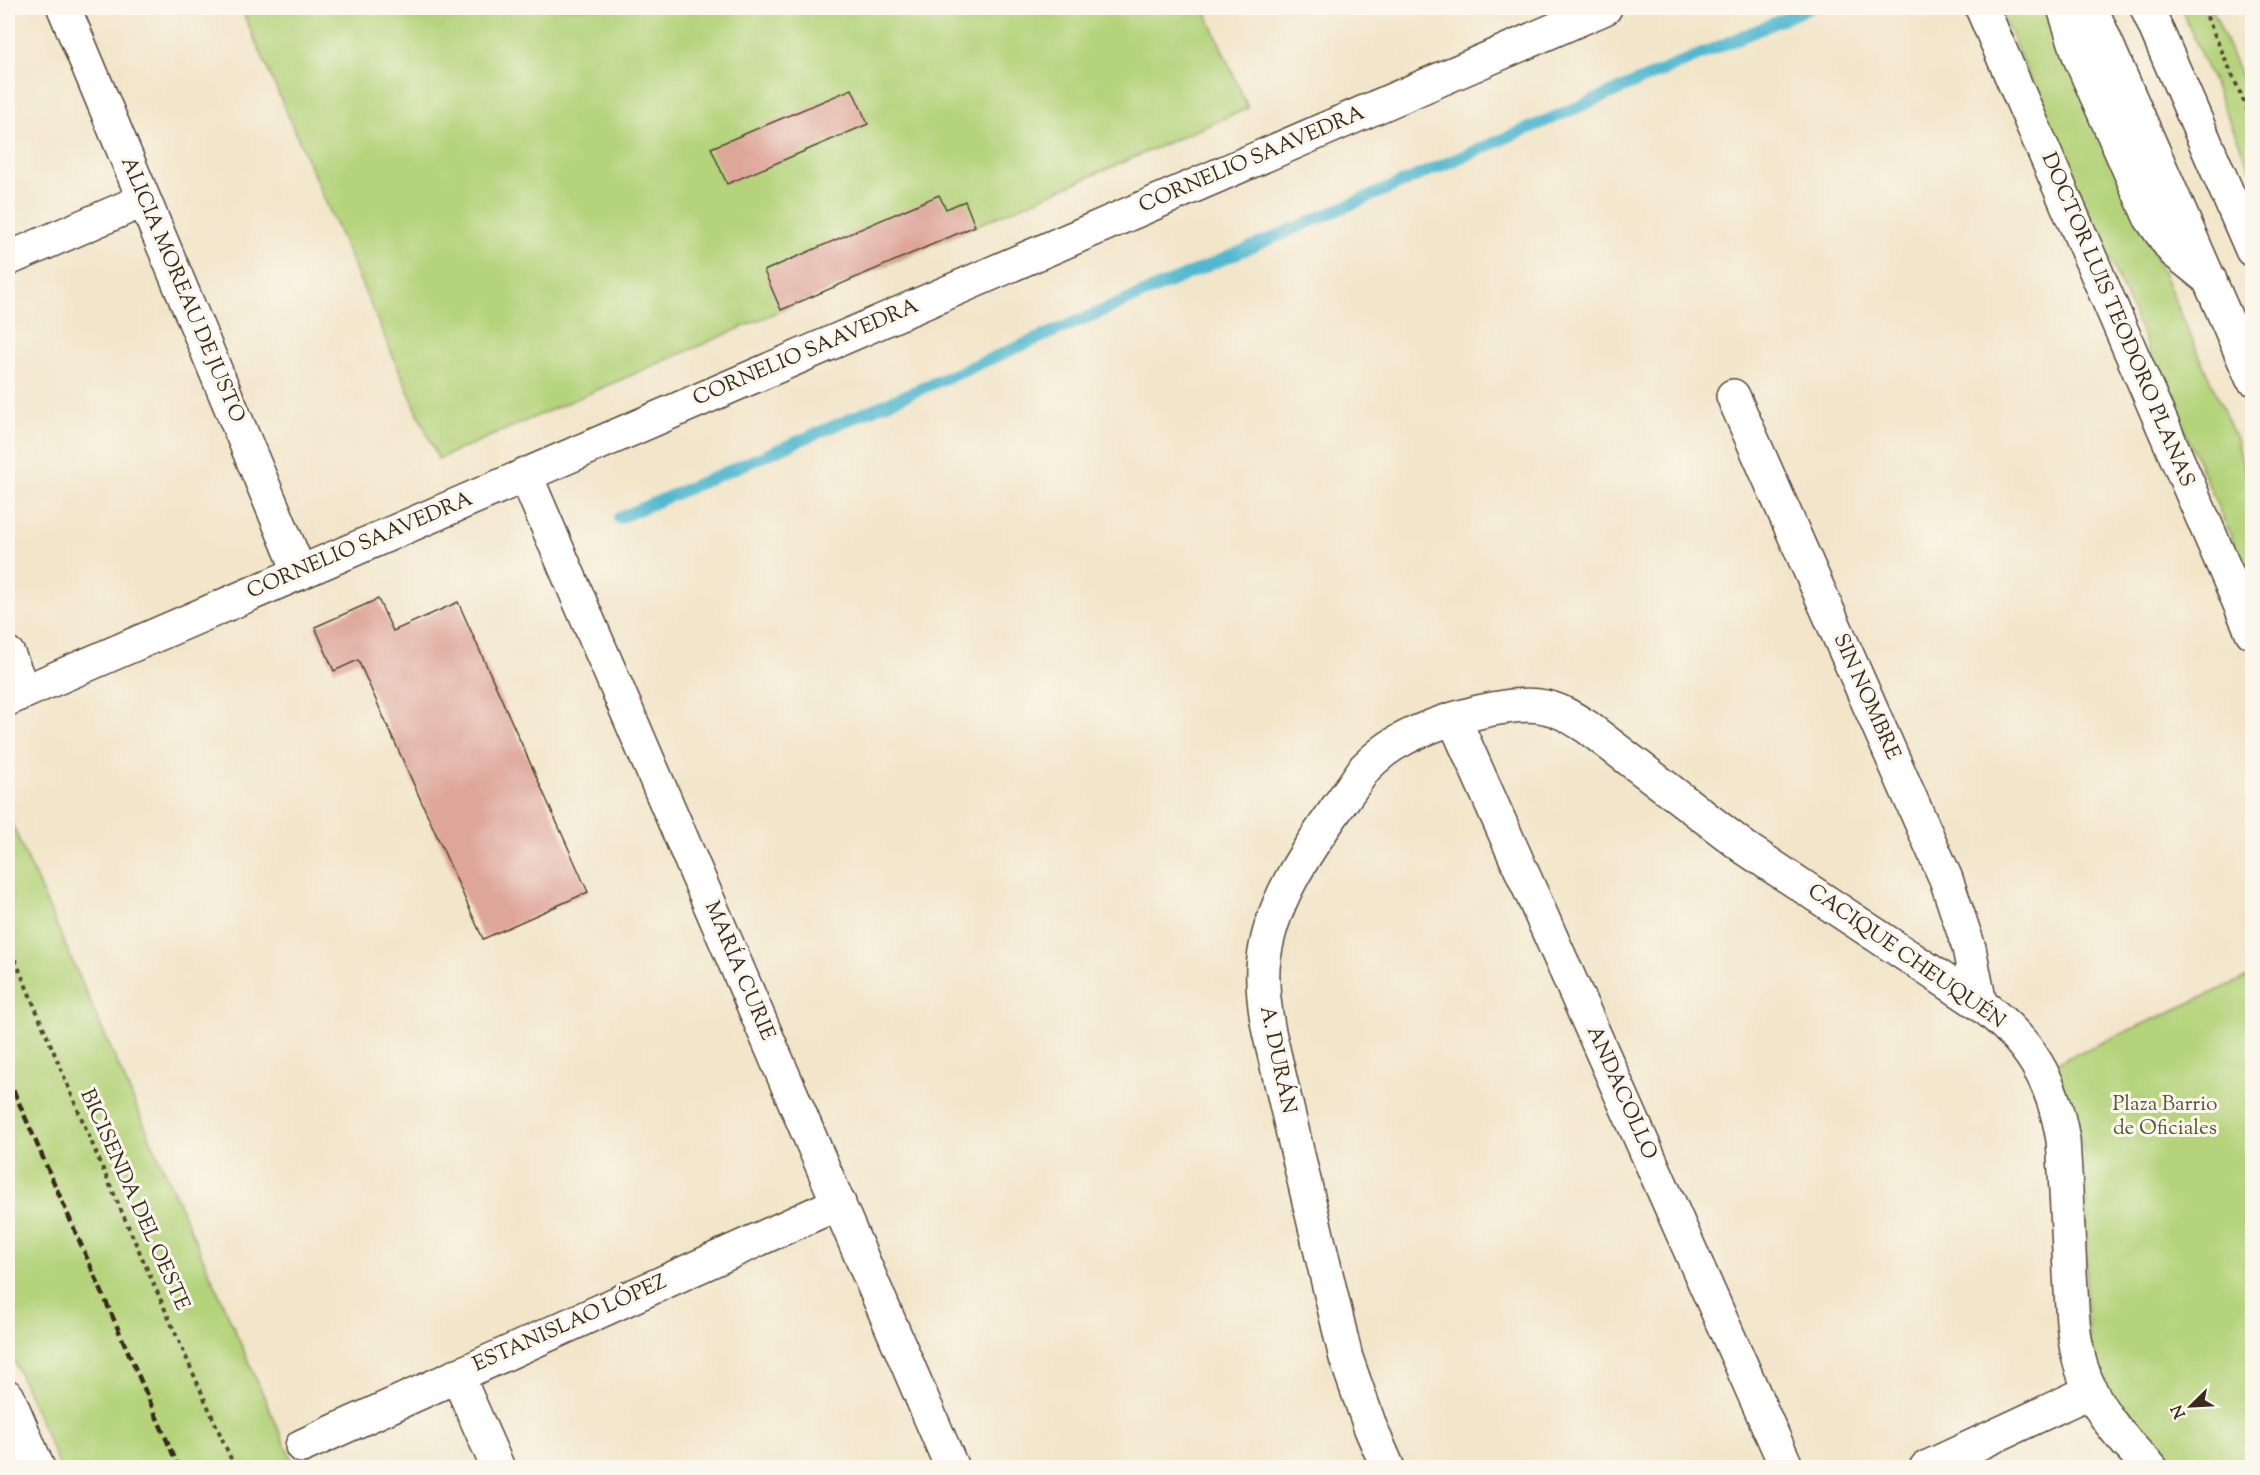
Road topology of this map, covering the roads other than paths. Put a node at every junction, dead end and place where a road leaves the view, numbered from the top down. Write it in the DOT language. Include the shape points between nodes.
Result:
graph roads {
  1 [pos="64,8"];
  2 [pos="1605,8"];
  3 [pos="1982,8"];
  4 [pos="2064,8"];
  5 [pos="2091,8"];
  6 [pos="2147,8"];
  7 [pos="144,200"];
  8 [pos="2253,250"];
  9 [pos="8,259"];
  10 [pos="2210,280"];
  11 [pos="2248,367"];
  12 [pos="1733,396"];
  13 [pos="2253,403"];
  14 [pos="525,474"];
  15 [pos="300,573"];
  16 [pos="2253,632"];
  17 [pos="8,654"];
  18 [pos="16,695"];
  19 [pos="1454,720"];
  20 [pos="1980,1005"];
  21 [pos="839,1203"];
  22 [pos="457,1375"];
  23 [pos="2091,1391"];
  24 [pos="8,1397"];
  25 [pos="302,1446"];
  26 [pos="38,1467"];
  27 [pos="498,1467"];
  28 [pos="952,1467"];
  29 [pos="1388,1467"];
  30 [pos="1787,1467"];
  31 [pos="1926,1467"];
  32 [pos="2151,1467"];
  1 -- 7 [label="main road, ALICIA MOREAU DE JUSTO"];
  2 -- 14 [label="main road, CORNELIO SAAVEDRA"];
  3 -- 16 [label="main road, DOCTOR LUIS TEODORO PLANAS"];
  4 -- 10 [label="main road" via="2080,58 2150,217 2174,251"];
  5 -- 10 [label="main road"];
  6 -- 8 [label="main road"];
  7 -- 9 [label="main road"];
  7 -- 15 [label="main road, ALICIA MOREAU DE JUSTO"];
  10 -- 11 [label="main road"];
  11 -- 13 [label="main road"];
  12 -- 20 [label="main road, SIN NOMBRE" via="1946,879 1969,948"];
  14 -- 15 [label="main road, CORNELIO SAAVEDRA"];
  14 -- 21 [label="main road, MARÍA CURIE"];
  15 -- 18 [label="main road, CORNELIO SAAVEDRA"];
  17 -- 18 [label="main road"];
  19 -- 20 [label="main road, CACIQUE CHEUQUÉN" via="1526,705 1566,714 1745,848"];
  19 -- 29 [label="main road, A. DURÁN" via="1397,742 1365,768 1291,878 1274,919 1263,968 1269,1032 1335,1320 1358,1395"];
  19 -- 30 [label="main road, ANDACOLLO"];
  20 -- 23 [label="main road, CACIQUE CHEUQUÉN" via="2022,1040 2038,1063 2059,1113 2075,1339"];
  21 -- 22 [label="main road, ESTANISLAO LÓPEZ"];
  21 -- 28 [label="main road, MARÍA CURIE"];
  22 -- 25 [label="main road, ESTANISLAO LÓPEZ"];
  22 -- 27 [label="main road"];
  23 -- 31 [label="main road"];
  23 -- 32 [label="main road, CACIQUE CHEUQUÉN" via="2119,1435"];
  24 -- 26 [label="main road"];
}
